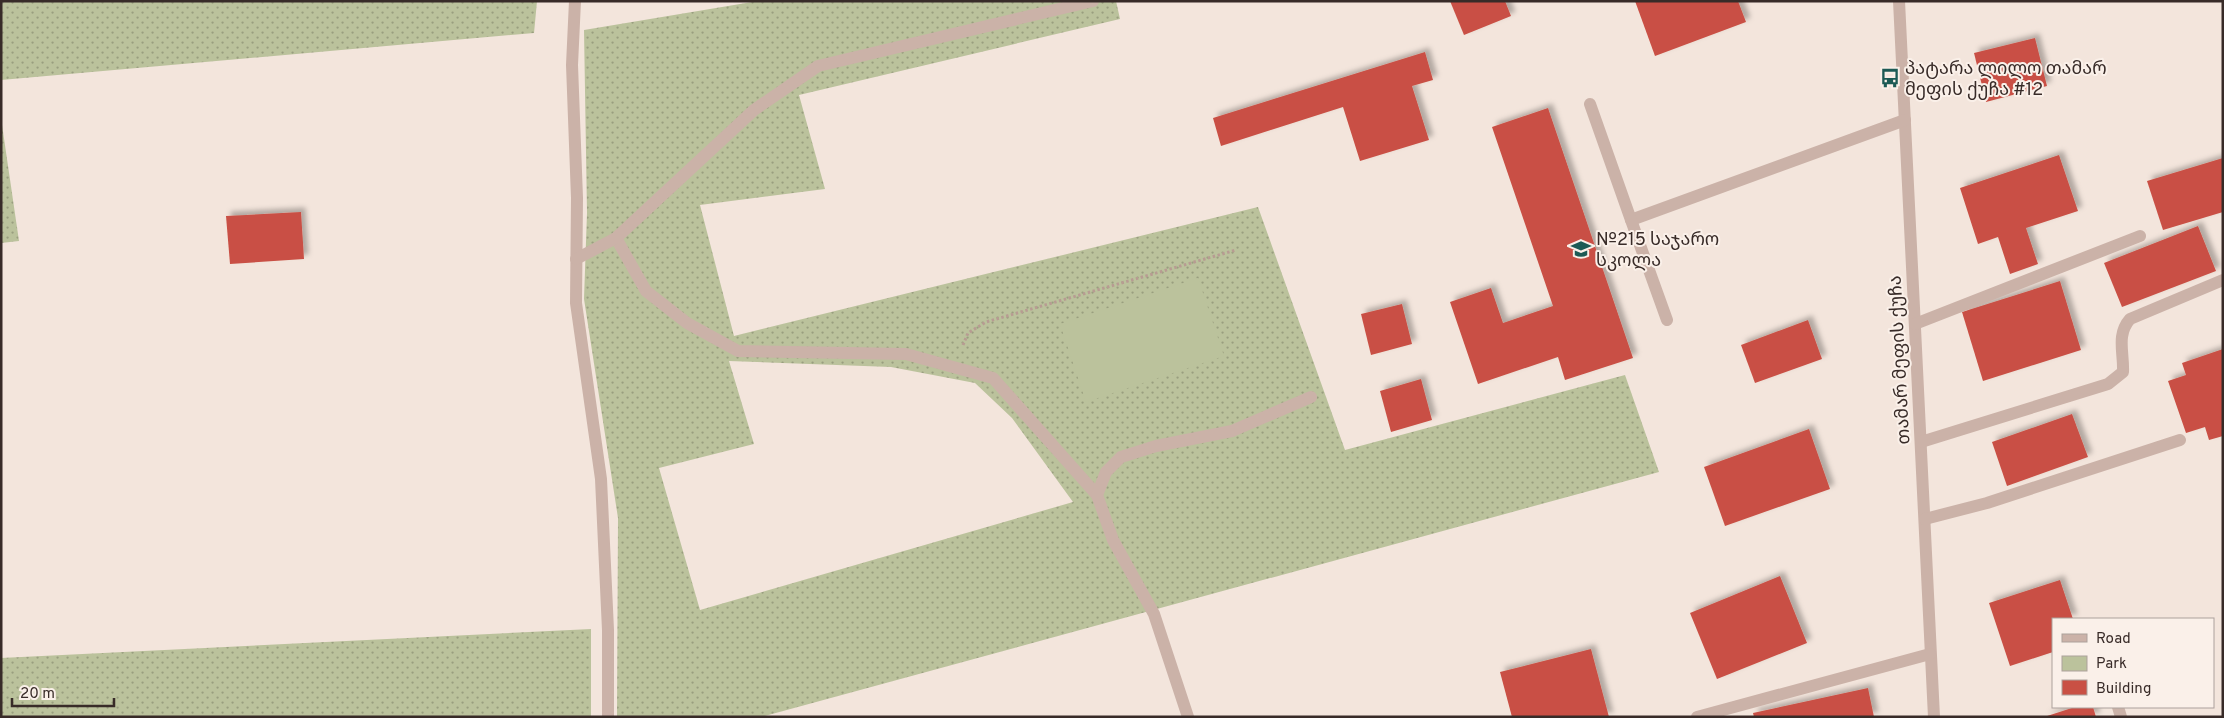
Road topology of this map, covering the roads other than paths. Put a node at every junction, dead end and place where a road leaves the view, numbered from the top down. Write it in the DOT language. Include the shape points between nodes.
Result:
graph roads {
  1 [pos="575,1"];
  2 [pos="1093,1"];
  3 [pos="1899,1"];
  4 [pos="1590,104"];
  5 [pos="1905,120"];
  6 [pos="1631,220"];
  7 [pos="2140,236"];
  8 [pos="616,238"];
  9 [pos="576,259"];
  10 [pos="2223,280"];
  11 [pos="1667,320"];
  12 [pos="1915,324"];
  13 [pos="1311,397"];
  14 [pos="2180,440"];
  15 [pos="1921,442"];
  16 [pos="1097,495"];
  17 [pos="1925,519"];
  18 [pos="1930,654"];
  19 [pos="608,717"];
  20 [pos="1188,717"];
  21 [pos="1697,717"];
  22 [pos="1934,717"];
  1 -- 9 [label="street" via="572,65"];
  2 -- 8 [label="street" via="818,66 754,110"];
  3 -- 5 [label="street, თამარ მეფის ქუჩა"];
  4 -- 6 [label="street"];
  5 -- 6 [label="street"];
  5 -- 12 [label="street, თამარ მეფის ქუჩა"];
  6 -- 11 [label="street"];
  7 -- 12 [label="street"];
  8 -- 9 [label="street"];
  8 -- 16 [label="street" via="646,291 687,324 738,351 906,354 993,378"];
  9 -- 19 [label="street" via="576,303 600,479 608,630"];
  10 -- 15 [label="street" via="2130,319 2123,327 2121,339 2123,372 2108,384"];
  12 -- 15 [label="street, თამარ მეფის ქუჩა"];
  13 -- 16 [label="street" via="1232,431 1156,446 1121,457 1106,472"];
  14 -- 17 [label="street"];
  15 -- 17 [label="street, თამარ მეფის ქუჩა"];
  16 -- 20 [label="street" via="1113,540 1154,614"];
  17 -- 18 [label="street, თამარ მეფის ქუჩა"];
  18 -- 21 [label="street"];
  18 -- 22 [label="street, თამარ მეფის ქუჩა"];
}
